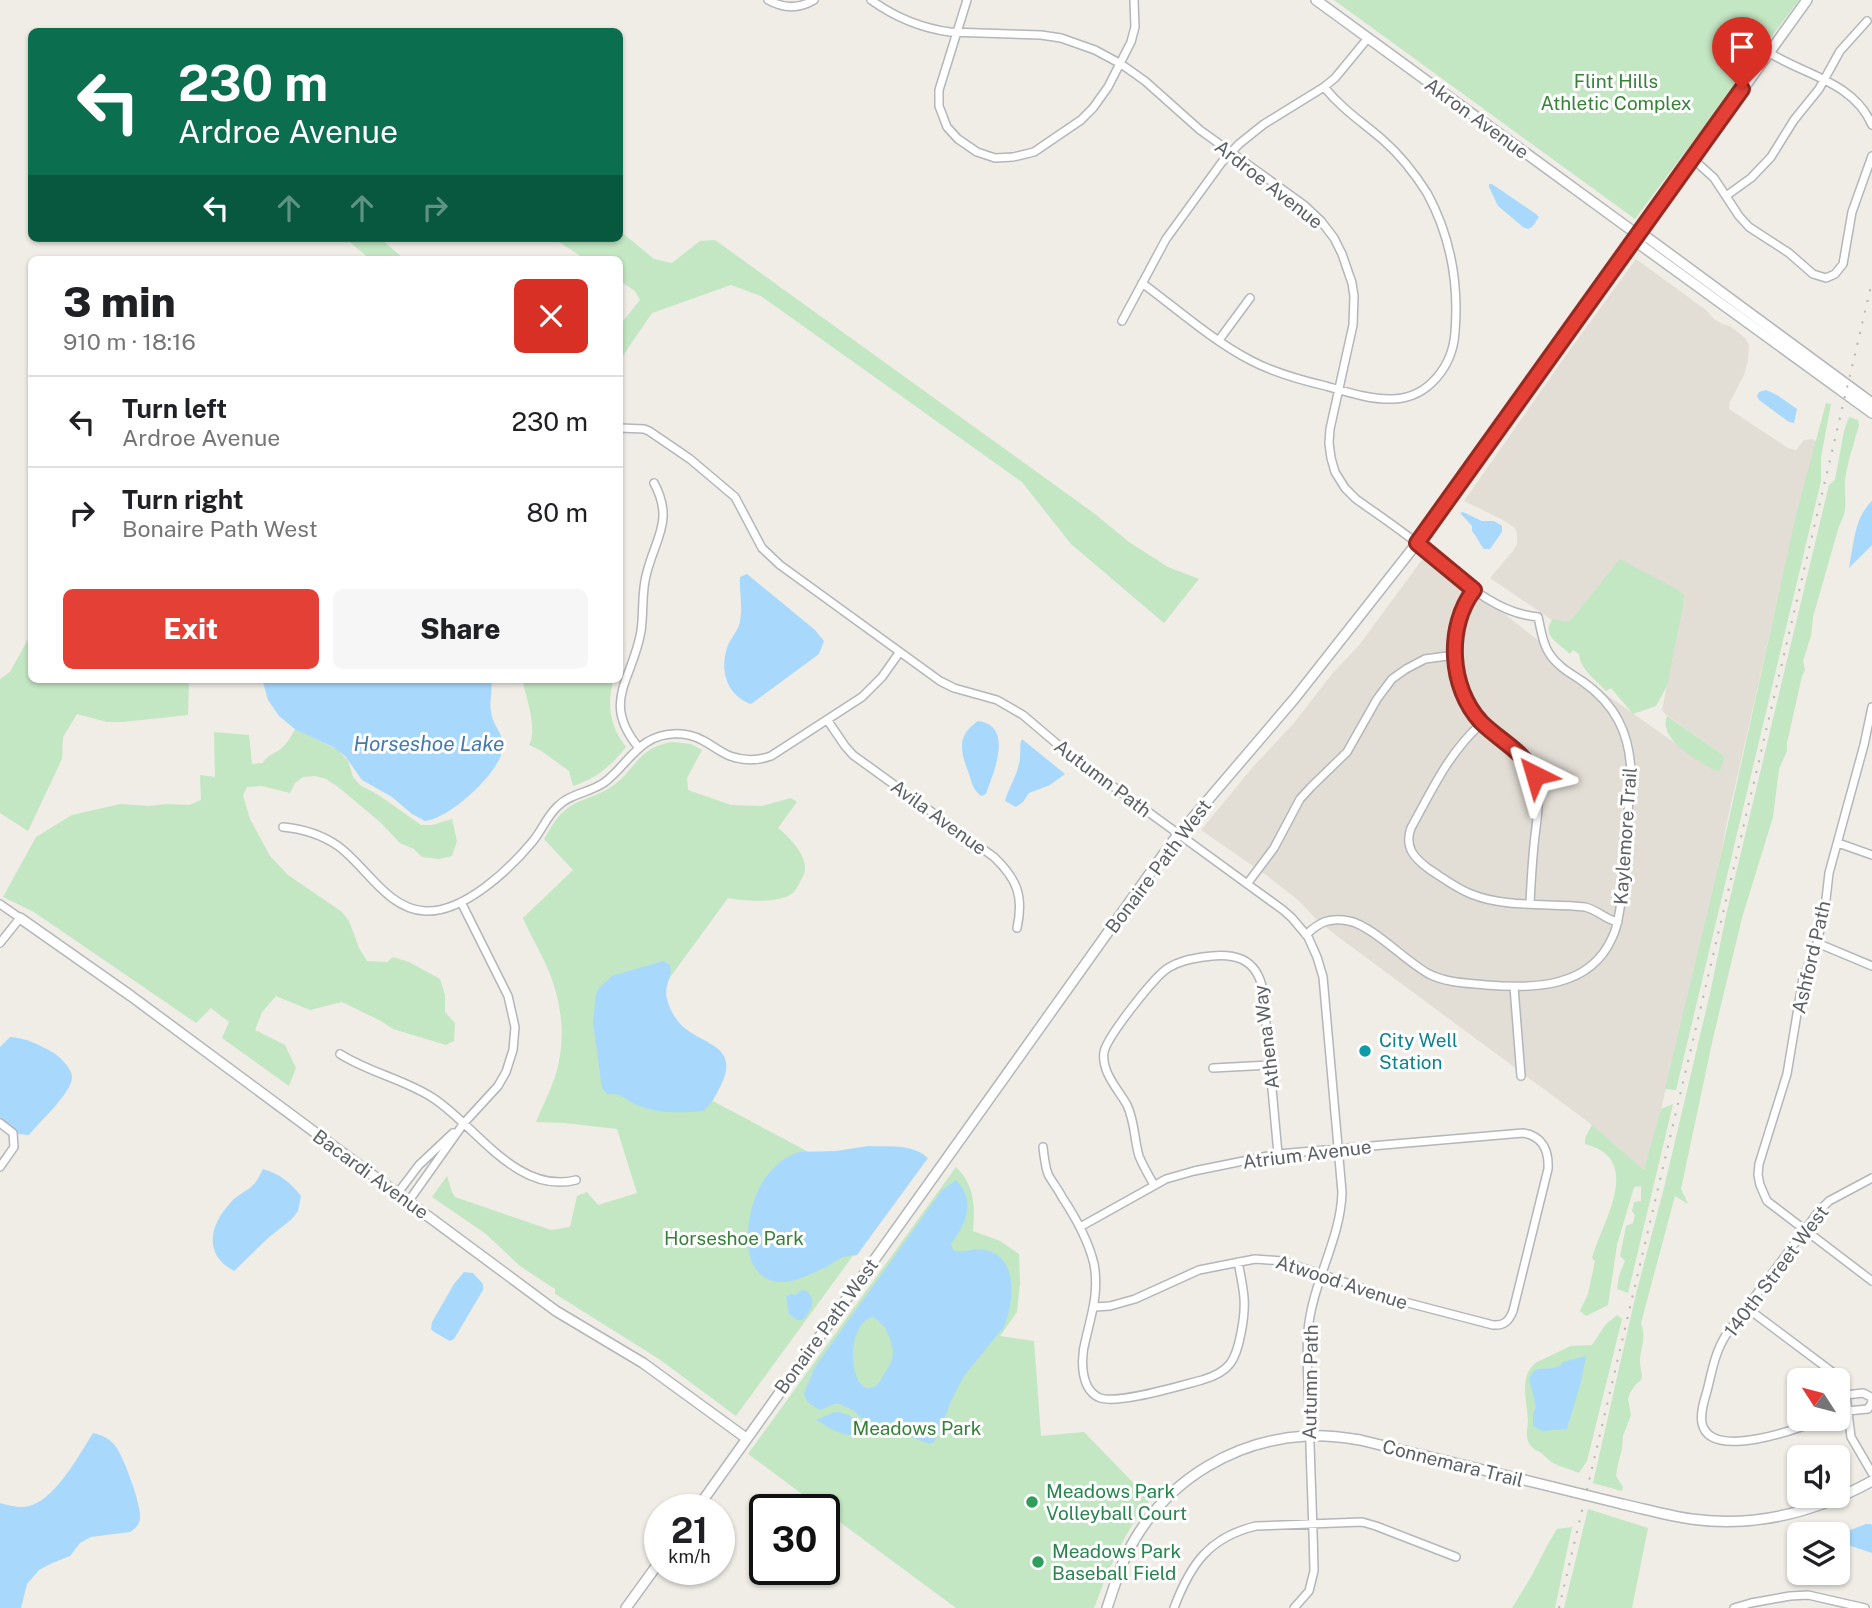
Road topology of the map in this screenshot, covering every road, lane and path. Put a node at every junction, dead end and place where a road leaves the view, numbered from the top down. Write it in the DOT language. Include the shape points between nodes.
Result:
graph roads {
  1 [pos="768,0"];
  2 [pos="814,0"];
  3 [pos="871,0"];
  4 [pos="967,0"];
  5 [pos="1134,0"];
  6 [pos="1316,0"];
  7 [pos="1807,0"];
  8 [pos="1867,21"];
  9 [pos="956,33"];
  10 [pos="1368,38"];
  11 [pos="1768,52"];
  12 [pos="1121,64"];
  13 [pos="1824,78"];
  14 [pos="1324,87"];
  15 [pos="1872,125"];
  16 [pos="1231,152"];
  17 [pos="1872,156"];
  18 [pos="1693,159"];
  19 [pos="1726,196"];
  20 [pos="1638,235"];
  21 [pos="1142,283"];
  22 [pos="1250,298"];
  23 [pos="1122,321"];
  24 [pos="1219,340"];
  25 [pos="1339,390"];
  26 [pos="1872,403"];
  27 [pos="1872,413"];
  28 [pos="623,428"];
  29 [pos="654,483"];
  30 [pos="1417,543"];
  31 [pos="1474,590"];
  32 [pos="1538,617"];
  33 [pos="899,653"];
  34 [pos="1455,655"];
  35 [pos="1872,707"];
  36 [pos="828,721"];
  37 [pos="1482,723"];
  38 [pos="1868,746"];
  39 [pos="639,748"];
  40 [pos="283,827"];
  41 [pos="1179,834"];
  42 [pos="1838,843"];
  43 [pos="1872,855"];
  44 [pos="1247,884"];
  45 [pos="461,902"];
  46 [pos="1530,903"];
  47 [pos="0,904"];
  48 [pos="20,918"];
  49 [pos="1618,922"];
  50 [pos="1017,928"];
  51 [pos="1306,935"];
  52 [pos="0,943"];
  53 [pos="1816,943"];
  54 [pos="1872,966"];
  55 [pos="1514,987"];
  56 [pos="340,1054"];
  57 [pos="1270,1065"];
  58 [pos="1213,1068"];
  59 [pos="1521,1076"];
  60 [pos="0,1123"];
  61 [pos="464,1123"];
  62 [pos="1043,1147"];
  63 [pos="1339,1149"];
  64 [pos="1278,1154"];
  65 [pos="0,1167"];
  66 [pos="1872,1178"];
  67 [pos="576,1180"];
  68 [pos="1154,1185"];
  69 [pos="397,1194"];
  70 [pos="408,1202"];
  71 [pos="1080,1227"];
  72 [pos="1805,1230"];
  73 [pos="1238,1262"];
  74 [pos="1321,1274"];
  75 [pos="1872,1281"];
  76 [pos="1095,1307"];
  77 [pos="1747,1308"];
  78 [pos="1510,1318"];
  79 [pos="1827,1368"];
  80 [pos="1850,1395"];
  81 [pos="1850,1411"];
  82 [pos="1850,1427"];
  83 [pos="1791,1432"];
  84 [pos="1310,1436"];
  85 [pos="746,1438"];
  86 [pos="1872,1473"];
  87 [pos="1872,1481"];
  88 [pos="707,1494"];
  89 [pos="1313,1523"];
  90 [pos="1456,1557"];
  91 [pos="644,1583"];
  92 [pos="1825,1598"];
  93 [pos="626,1608"];
  94 [pos="1107,1608"];
  95 [pos="1174,1608"];
  96 [pos="1294,1608"];
  97 [pos="1734,1608"];
  98 [pos="1823,1608"];
  99 [pos="1865,1608"];
  1 -- 2 [label="street" via="793,7"];
  3 -- 9 [label="street, Ardroe Avenue" via="909,23"];
  4 -- 9 [label="street"];
  5 -- 12 [label="street" via="1135,27"];
  6 -- 10 [label="street, Akron Avenue"];
  7 -- 11 [label="street, Bonaire Path West"];
  8 -- 13 [label="street"];
  9 -- 12 [label="street, Ardroe Avenue" via="1061,38"];
  9 -- 12 [label="street" via="939,90 939,106 947,127 958,139 995,158 1034,152 1081,120"];
  10 -- 14 [label="street"];
  10 -- 20 [label="street, Akron Avenue"];
  11 -- 13 [label="street"];
  11 -- 18 [label="street, Bonaire Path West"];
  12 -- 16 [label="street, Ardroe Avenue"];
  13 -- 15 [label="street" via="1854,101"];
  13 -- 19 [label="street" via="1772,156"];
  14 -- 16 [label="street" via="1264,124"];
  14 -- 25 [label="street" via="1344,110 1385,142 1420,182 1446,237 1456,282 1452,353 1431,384 1396,400"];
  16 -- 21 [label="street" via="1166,239"];
  16 -- 25 [label="street, Ardroe Avenue" via="1313,213 1342,254 1352,283 1354,316"];
  17 -- 19 [label="street" via="1852,212 1843,264 1829,277 1813,275 1755,232"];
  18 -- 19 [label="street"];
  18 -- 20 [label="street, Bonaire Path West"];
  20 -- 26 [label="street, Akron Avenue"];
  20 -- 27 [label="street, Akron Avenue" via="1642,246"];
  20 -- 30 [label="street, Bonaire Path West"];
  21 -- 23 [label="street"];
  21 -- 24 [label="street"];
  22 -- 24 [label="street"];
  24 -- 25 [label="street" via="1269,369"];
  25 -- 30 [label="street, Ardroe Avenue" via="1329,437 1335,472 1349,493"];
  28 -- 33 [label="street, Autumn Path" via="649,431 715,479 735,497 762,548"];
  29 -- 39 [label="street" via="661,495 663,524 646,576 639,642 620,702 624,726"];
  30 -- 31 [label="street, Ardroe Avenue"];
  30 -- 41 [label="street, Bonaire Path West" via="1295,698"];
  31 -- 32 [label="street, Ardroe Avenue" via="1516,612"];
  31 -- 34 [label="street" via="1461,616"];
  32 -- 49 [label="street, Kaylemore Trail" via="1549,654 1607,703 1625,738 1631,774"];
  33 -- 36 [label="street" via="869,691"];
  33 -- 41 [label="street, Autumn Path" via="947,684 1008,705"];
  34 -- 37 [label="street" via="1465,697"];
  34 -- 44 [label="street" via="1425,659 1392,679 1347,752 1300,799 1274,848"];
  35 -- 38 [label="street, Ashford Path"];
  36 -- 39 [label="street" via="760,760 736,758 680,734 658,737"];
  36 -- 50 [label="street, Avila Avenue" via="853,755 1004,866 1019,896"];
  37 -- 46 [label="street" via="1521,755 1535,775 1538,807"];
  37 -- 46 [label="street" via="1459,745 1424,804 1408,837 1410,850 1453,885 1478,897"];
  38 -- 42 [label="street, Ashford Path"];
  39 -- 45 [label="street" via="601,785 561,803 510,867"];
  40 -- 45 [label="street" via="308,831 331,842 409,907 432,911"];
  41 -- 44 [label="street, Autumn Path"];
  41 -- 85 [label="street, Bonaire Path West"];
  42 -- 43 [label="street"];
  42 -- 53 [label="street, Ashford Path"];
  44 -- 51 [label="street, Autumn Path" via="1292,918"];
  45 -- 61 [label="street" via="508,996 515,1027 506,1072"];
  46 -- 49 [label="street" via="1585,907"];
  47 -- 48 [label="street, Bacardi Avenue"];
  48 -- 52 [label="street"];
  48 -- 69 [label="street, Bacardi Avenue"];
  49 -- 55 [label="street" via="1608,946 1581,972 1544,986"];
  51 -- 55 [label="street" via="1318,924 1348,920 1437,978"];
  51 -- 63 [label="street, Autumn Path" via="1323,977"];
  53 -- 54 [label="street"];
  53 -- 72 [label="street, Ashford Path" via="1803,978 1787,1074 1758,1175 1767,1201"];
  55 -- 59 [label="street"];
  56 -- 61 [label="street" via="423,1092"];
  57 -- 58 [label="street"];
  57 -- 64 [label="street, Athena Way"];
  57 -- 68 [label="street, Athena Way" via="1262,984 1249,963 1219,954 1177,963 1156,978 1109,1041 1104,1060 1131,1114 1140,1158"];
  60 -- 65 [label="street" via="13,1133 14,1147"];
  61 -- 67 [label="street" via="520,1170 563,1183"];
  61 -- 69 [label="street" via="419,1165"];
  61 -- 70 [label="street"];
  62 -- 71 [label="street" via="1048,1174"];
  63 -- 64 [label="street, Atrium Avenue"];
  63 -- 74 [label="street, Autumn Path" via="1341,1206"];
  63 -- 78 [label="street, Atrium Avenue" via="1523,1133 1538,1138 1549,1157 1548,1169"];
  64 -- 68 [label="street, Atrium Avenue" via="1186,1173"];
  66 -- 72 [label="street, 140th Street West" via="1829,1201"];
  68 -- 71 [label="street, Atrium Avenue"];
  69 -- 70 [label="street, Bacardi Avenue"];
  70 -- 85 [label="street, Bacardi Avenue" via="556,1311 643,1363"];
  71 -- 76 [label="street" via="1094,1268"];
  72 -- 75 [label="street, Ashford Path"];
  72 -- 77 [label="street, 140th Street West"];
  73 -- 74 [label="street, Atwood Avenue" via="1275,1259"];
  73 -- 76 [label="street, Atwood Avenue" via="1191,1272 1135,1299"];
  73 -- 76 [label="street" via="1245,1312 1236,1355 1224,1371 1209,1378 1101,1399 1085,1381 1083,1353"];
  74 -- 78 [label="street, Atwood Avenue" via="1493,1325"];
  74 -- 84 [label="street, Autumn Path" via="1308,1329"];
  77 -- 79 [label="street"];
  77 -- 83 [label="street, 140th Street West" via="1717,1350 1702,1412 1704,1428 1720,1440 1753,1440"];
  80 -- 81 [label="street" via="1863,1393 1872,1402 1868,1409"];
  82 -- 86 [label="street"];
  84 -- 87 [label="street, Connemara Trail, bridge" via="1360,1440 1622,1504 1715,1521 1788,1515"];
  84 -- 89 [label="street, Autumn Path"];
  84 -- 94 [label="street, Connemara Trail" via="1239,1450 1210,1464 1174,1491 1134,1540"];
  85 -- 88 [label="street, Bonaire Path West"];
  89 -- 90 [label="street" via="1368,1523"];
  89 -- 95 [label="street" via="1256,1526 1223,1539 1193,1567"];
  89 -- 96 [label="street, Autumn Path" via="1314,1578"];
  91 -- 93 [label="street"];
  92 -- 97 [label="street" via="1790,1596"];
  92 -- 98 [label="street"];
  92 -- 99 [label="street"];
}
